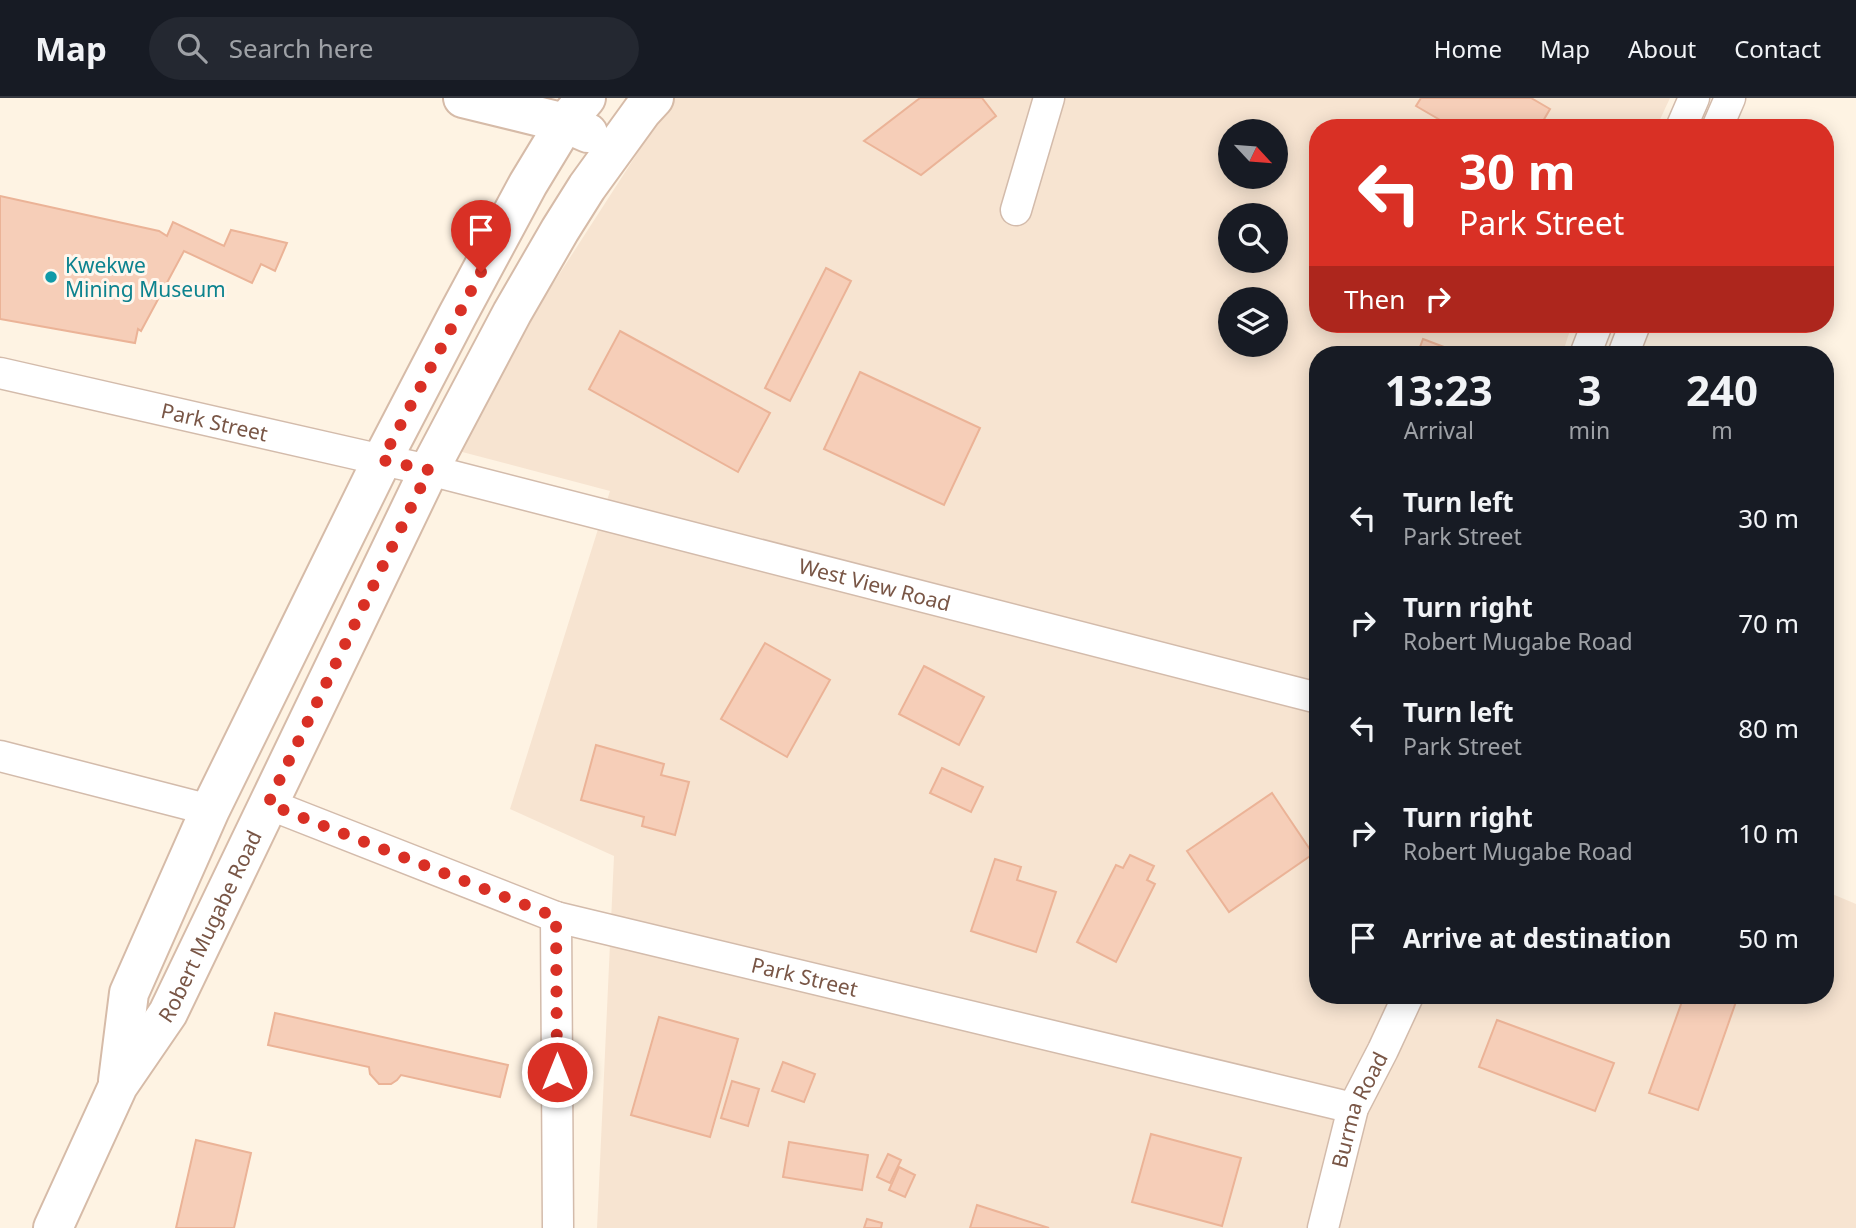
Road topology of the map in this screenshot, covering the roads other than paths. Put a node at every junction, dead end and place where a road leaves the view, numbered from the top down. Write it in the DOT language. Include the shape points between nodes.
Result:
graph roads {
  1 [pos="463,98"];
  2 [pos="654,98"];
  3 [pos="1049,98"];
  4 [pos="1693,98"];
  5 [pos="1730,98"];
  6 [pos="576,110"];
  7 [pos="1685,119"];
  8 [pos="1721,119"];
  9 [pos="617,146"];
  10 [pos="1016,210"];
  11 [pos="0,373"];
  12 [pos="382,460"];
  13 [pos="429,470"];
  14 [pos="1309,696"];
  15 [pos="0,756"];
  16 [pos="268,804"];
  17 [pos="210,810"];
  18 [pos="556,917"];
  19 [pos="1404,1004"];
  20 [pos="117,1086"];
  21 [pos="1353,1108"];
  22 [pos="53,1228"];
  23 [pos="558,1228"];
  24 [pos="1324,1228"];
  1 -- 6 [label="main road"];
  2 -- 9 [label="main road, Robert Mugabe Road"];
  3 -- 10 [label="street"];
  4 -- 7 [label="street"];
  5 -- 8 [label="street"];
  6 -- 9 [label="main road"];
  6 -- 12 [label="main road, Robert Mugabe Road" via="522,196"];
  9 -- 13 [label="main road, Robert Mugabe Road" via="560,230"];
  11 -- 12 [label="street, Park Street"];
  12 -- 13 [label="street, Park Street"];
  12 -- 17 [label="main road, Robert Mugabe Road"];
  13 -- 14 [label="street, West View Road"];
  13 -- 16 [label="main road, Robert Mugabe Road"];
  15 -- 17 [label="street"];
  16 -- 18 [label="street, Park Street"];
  16 -- 20 [label="main road, Robert Mugabe Road" via="168,1013"];
  17 -- 20 [label="main road, Robert Mugabe Road" via="129,993"];
  18 -- 21 [label="street, Park Street"];
  18 -- 23 [label="street"];
  19 -- 21 [label="street, Burma Road"];
  20 -- 22 [label="main road, Robert Mugabe Road"];
  21 -- 24 [label="street, Burma Road"];
}
